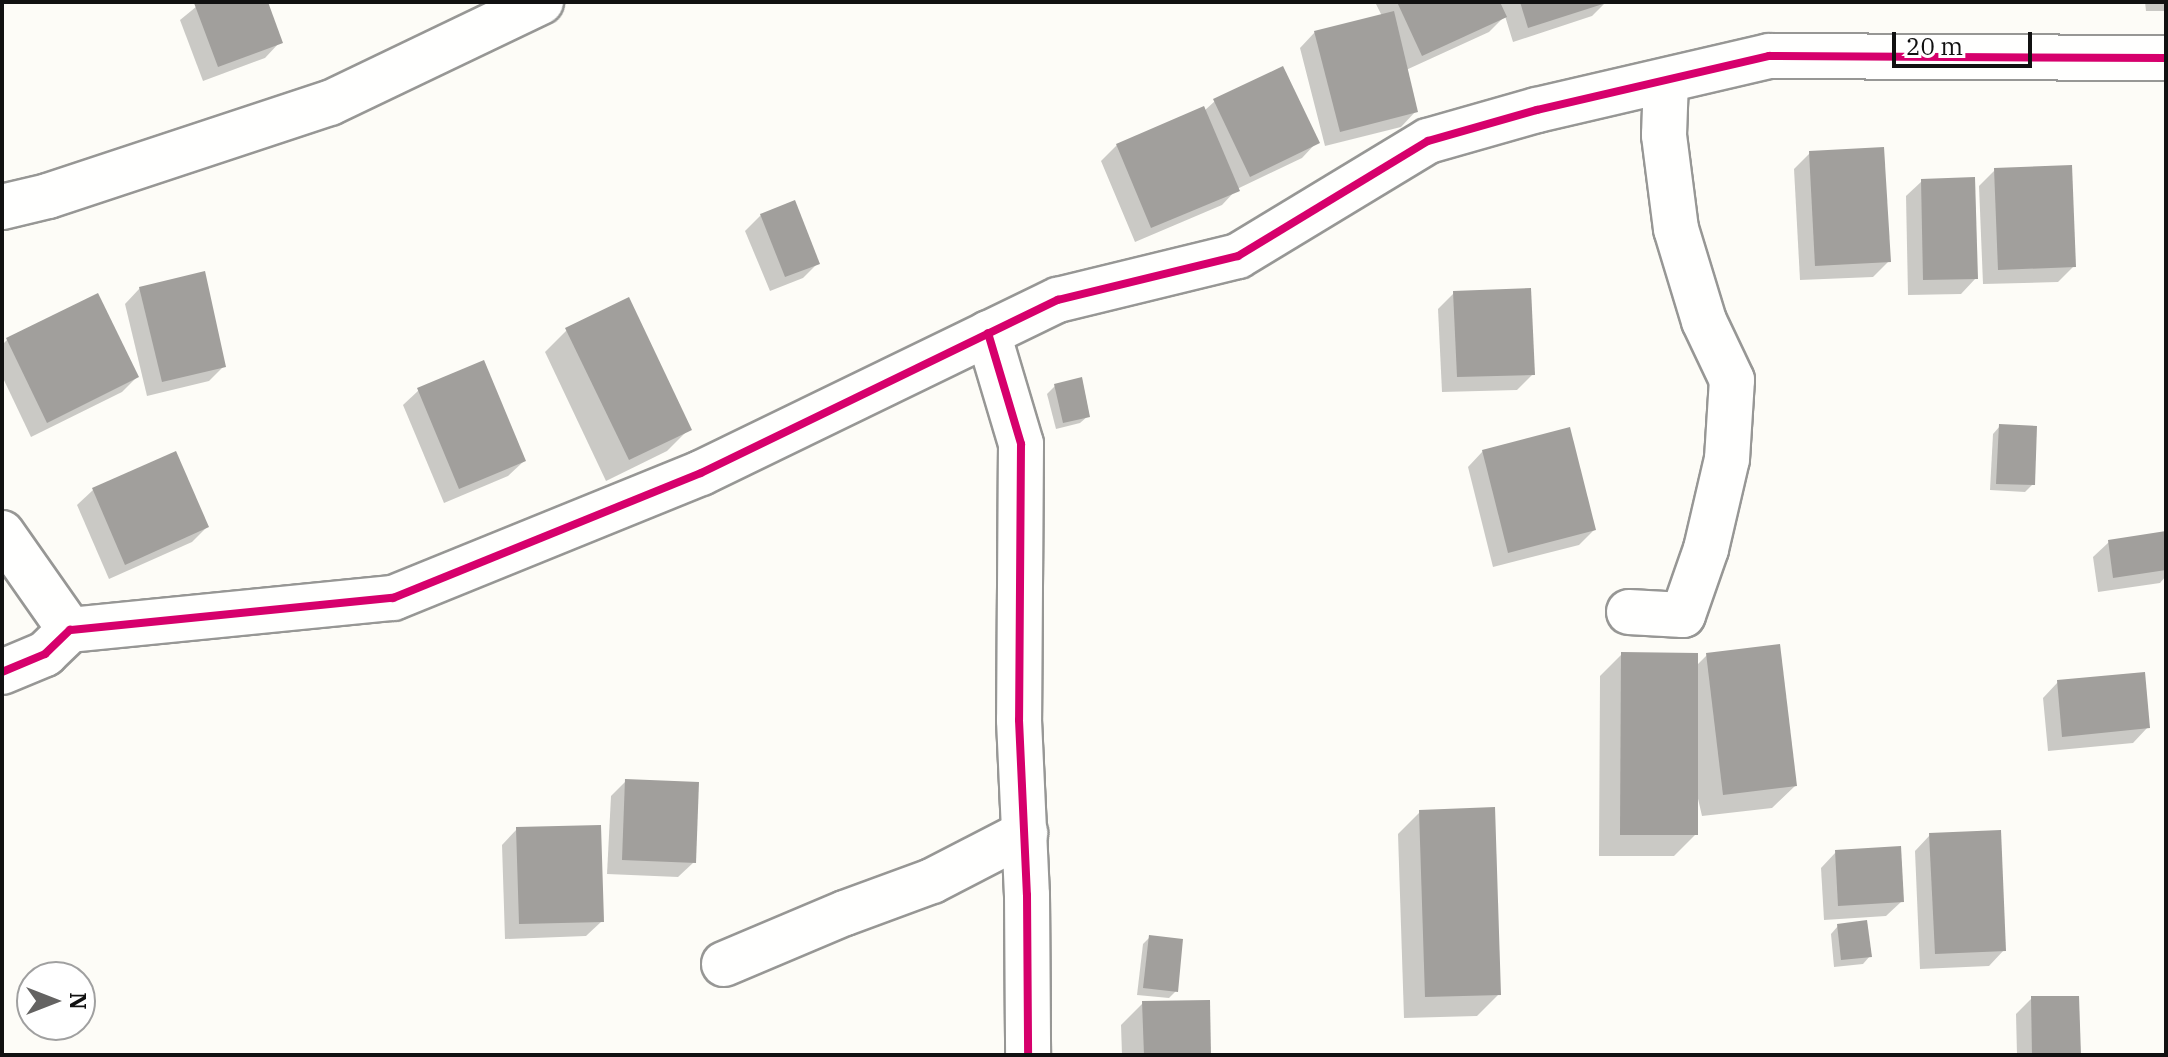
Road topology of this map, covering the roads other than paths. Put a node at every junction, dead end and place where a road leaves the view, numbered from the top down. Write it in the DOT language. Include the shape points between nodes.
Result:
graph roads {
  1 [pos="541,2"];
  2 [pos="2166,58"];
  3 [pos="1666,81"];
  4 [pos="2,207"];
  5 [pos="988,333"];
  6 [pos="2,533"];
  7 [pos="1629,612"];
  8 [pos="70,630"];
  9 [pos="2,672"];
  10 [pos="1025,833"];
  11 [pos="724,964"];
  12 [pos="1028,1055"];
  1 -- 4 [label="street" via="330,103"];
  2 -- 3 [label="street" via="1769,56"];
  3 -- 5 [label="street" via="1428,141 1238,256 1058,300"];
  3 -- 7 [label="street" via="1664,135 1676,229 1704,321 1732,380 1727,459 1706,549 1683,615"];
  5 -- 8 [label="street" via="701,473 393,598"];
  5 -- 10 [label="street" via="1021,444 1019,720"];
  6 -- 8 [label="street"];
  8 -- 9 [label="street" via="45,654"];
  10 -- 11 [label="street" via="932,881"];
  10 -- 12 [label="street"];
}
